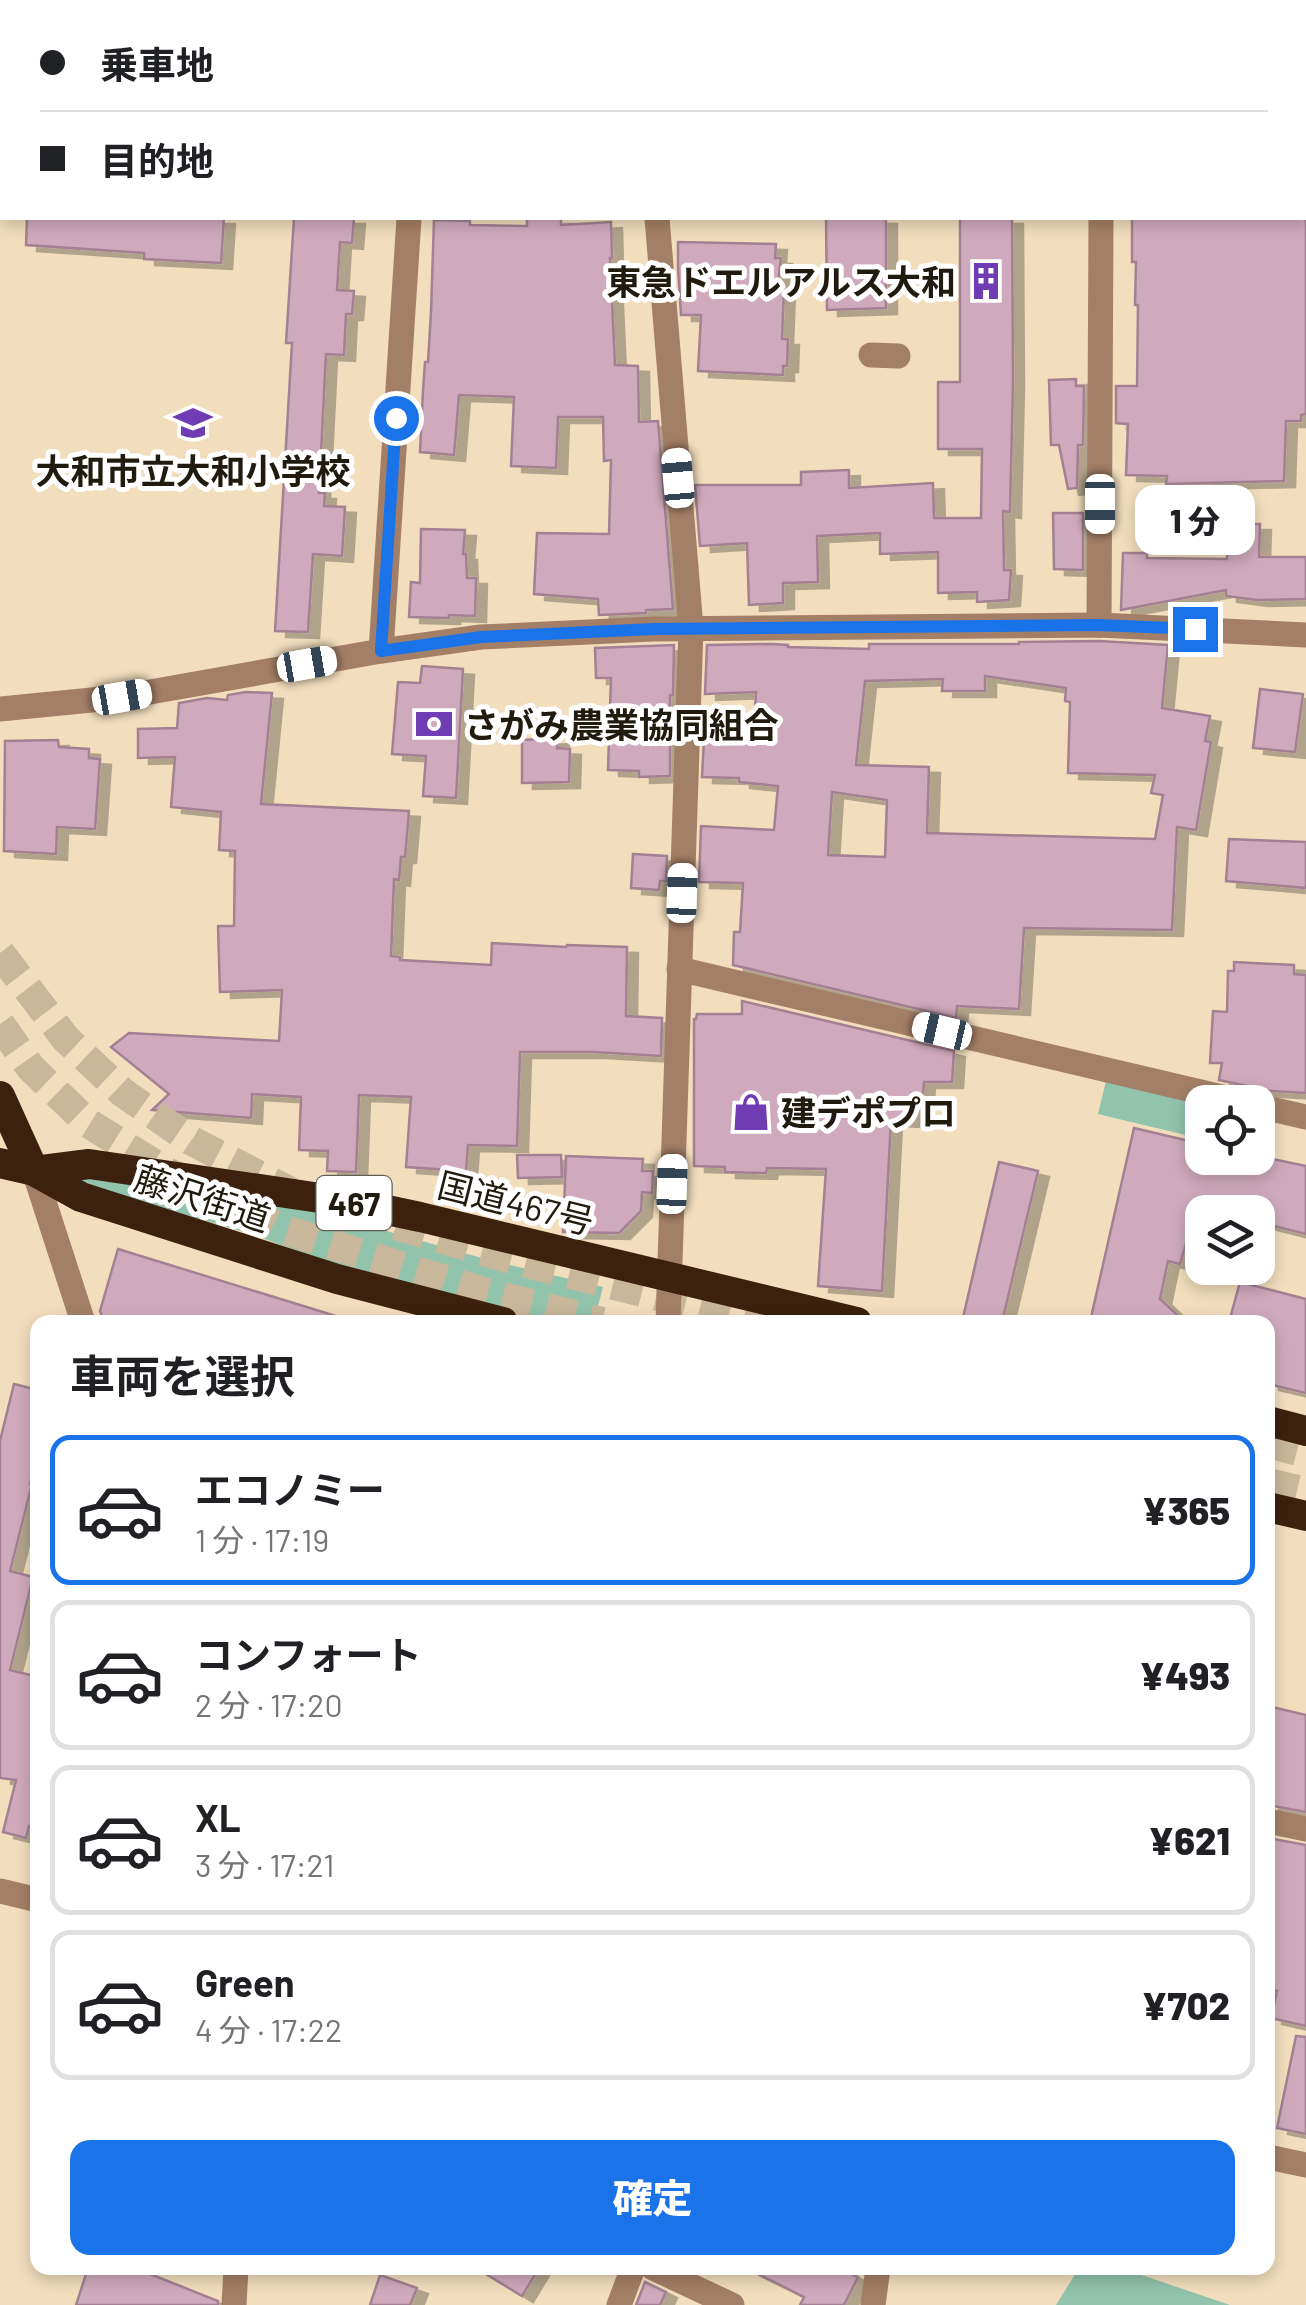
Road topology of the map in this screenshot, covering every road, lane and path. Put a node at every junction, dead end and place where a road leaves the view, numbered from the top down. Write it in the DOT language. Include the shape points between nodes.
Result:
graph roads {
  1 [pos="408,220"];
  2 [pos="657,220"];
  3 [pos="1102,220"];
  4 [pos="871,355"];
  5 [pos="898,356"];
  6 [pos="1098,625"];
  7 [pos="691,628"];
  8 [pos="1306,634"];
  9 [pos="381,651"];
  10 [pos="0,709"];
  11 [pos="678,969"];
  12 [pos="1185,1089"];
  13 [pos="0,1096"];
  14 [pos="1275,1110"];
  15 [pos="1306,1117"];
  16 [pos="0,1163"];
  17 [pos="34,1171"];
  18 [pos="669,1277"];
  19 [pos="81,1315"];
  20 [pos="476,1315"];
  21 [pos="668,1315"];
  22 [pos="828,1315"];
  23 [pos="1275,1423"];
  24 [pos="1306,1431"];
  25 [pos="1275,1509"];
  26 [pos="1306,1516"];
  27 [pos="1275,1822"];
  28 [pos="1306,1829"];
  29 [pos="0,1890"];
  30 [pos="30,1898"];
  31 [pos="1275,2158"];
  32 [pos="1306,2165"];
  33 [pos="236,2275"];
  34 [pos="630,2275"];
  35 [pos="668,2275"];
  36 [pos="877,2275"];
  37 [pos="234,2305"];
  38 [pos="619,2305"];
  39 [pos="732,2305"];
  40 [pos="873,2305"];
  1 -- 9 [label="street"];
  2 -- 7 [label="street"];
  3 -- 6 [label="street"];
  4 -- 5 [label="street"];
  6 -- 7 [label="street"];
  6 -- 8 [label="street"];
  7 -- 9 [label="street" via="481,637"];
  7 -- 11 [label="street"];
  9 -- 10 [label="street" via="122,697"];
  11 -- 12 [label="street"];
  11 -- 18 [label="street"];
  13 -- 17 [label="highway"];
  14 -- 15 [label="street"];
  16 -- 17 [label="highway, 藤沢街道 / 467"];
  17 -- 18 [label="highway, 国道467号 / 467" via="89,1164 354,1204"];
  17 -- 19 [label="street"];
  17 -- 20 [label="highway, 藤沢街道 / 467" via="99,1203 337,1279"];
  18 -- 21 [label="street"];
  18 -- 22 [label="highway, 国道467号 / 467"];
  23 -- 24 [label="highway"];
  25 -- 26 [label="highway"];
  27 -- 28 [label="street"];
  29 -- 30 [label="street"];
  31 -- 32 [label="street"];
  33 -- 37 [label="street"];
  34 -- 38 [label="street"];
  35 -- 39 [label="street"];
  36 -- 40 [label="street"];
}
